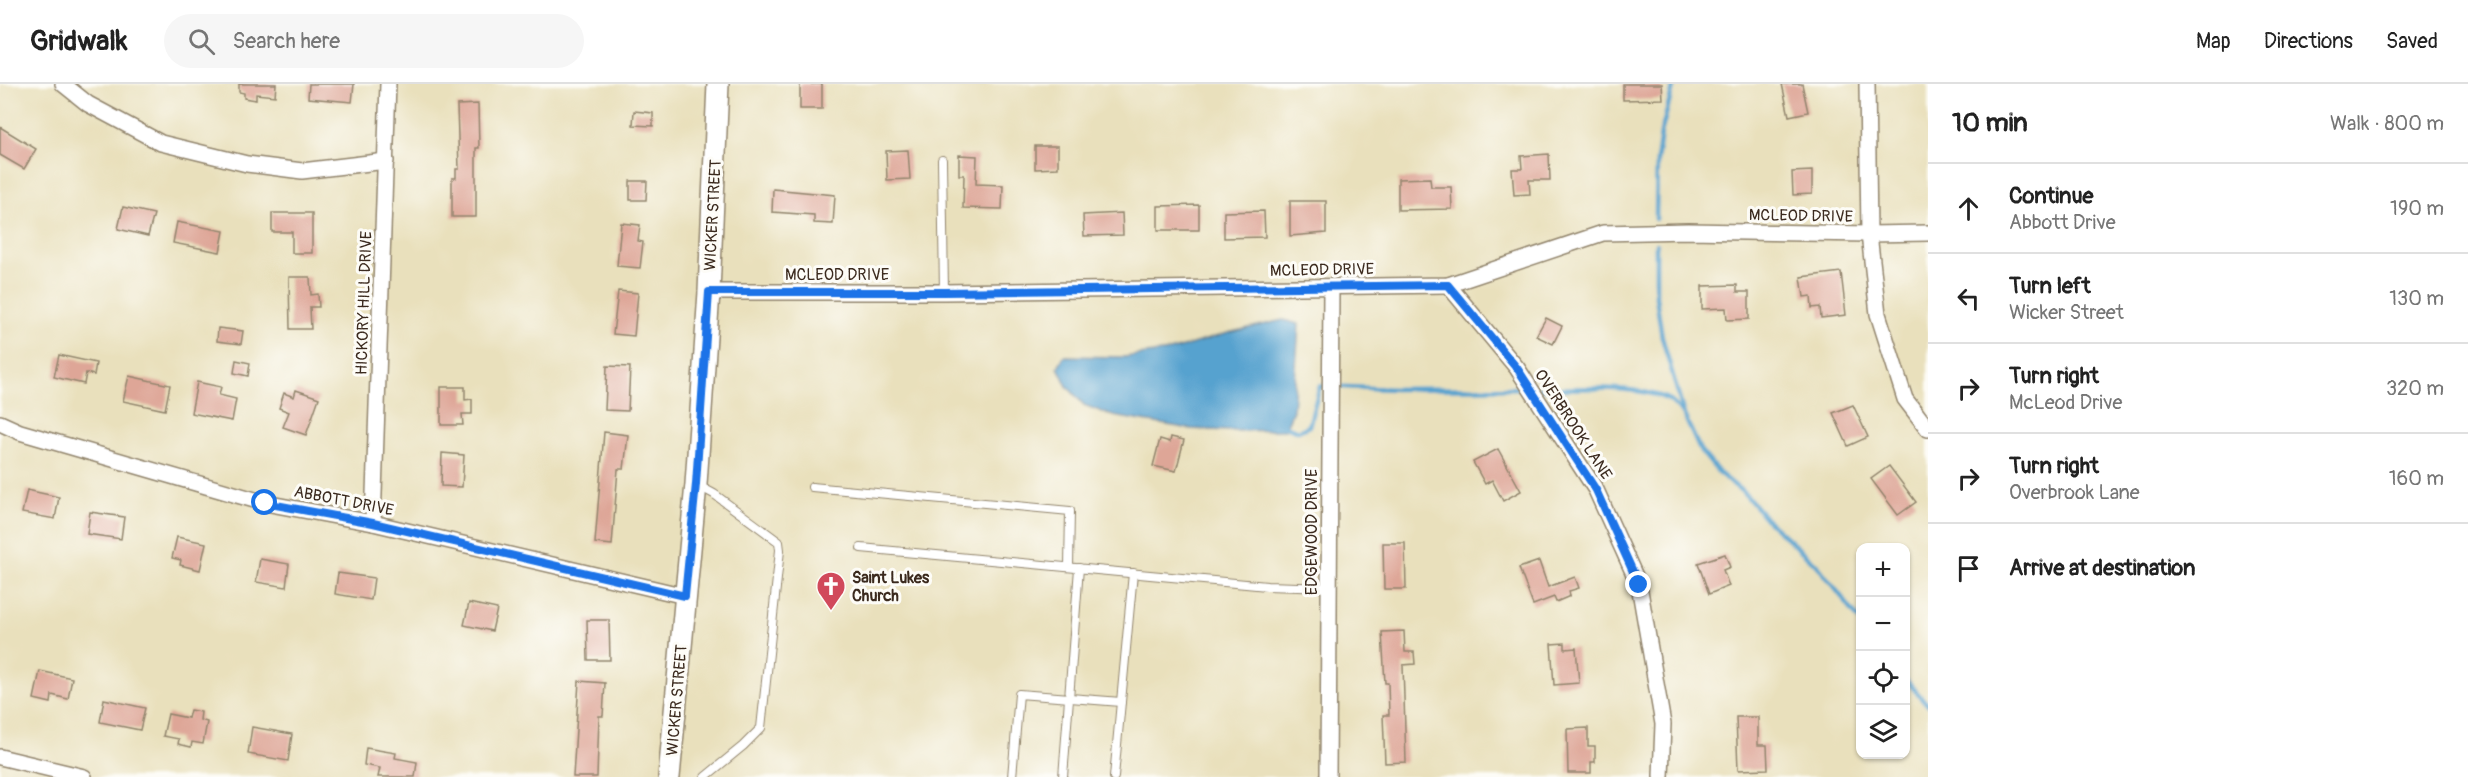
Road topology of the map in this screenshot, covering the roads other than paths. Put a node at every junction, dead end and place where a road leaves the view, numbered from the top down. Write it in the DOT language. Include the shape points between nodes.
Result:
graph roads {
  1 [pos="63,84"];
  2 [pos="388,84"];
  3 [pos="718,84"];
  4 [pos="1867,84"];
  5 [pos="942,160"];
  6 [pos="386,161"];
  7 [pos="1928,233"];
  8 [pos="1869,234"];
  9 [pos="1448,285"];
  10 [pos="1331,287"];
  11 [pos="709,292"];
  12 [pos="944,292"];
  13 [pos="0,423"];
  14 [pos="1928,429"];
  15 [pos="696,484"];
  16 [pos="812,487"];
  17 [pos="373,523"];
  18 [pos="861,548"];
  19 [pos="1069,567"];
  20 [pos="1079,568"];
  21 [pos="1133,573"];
  22 [pos="1329,588"];
  23 [pos="685,596"];
  24 [pos="1069,697"];
  25 [pos="1121,702"];
  26 [pos="0,757"];
  27 [pos="84,777"];
  28 [pos="669,777"];
  29 [pos="705,777"];
  30 [pos="1012,777"];
  31 [pos="1063,777"];
  32 [pos="1114,777"];
  33 [pos="1328,777"];
  34 [pos="1661,777"];
  1 -- 6 [label="street" via="88,104 161,144 236,162 302,171"];
  2 -- 6 [label="street, HICKORY HILL DRIVE"];
  3 -- 11 [label="main road, WICKER STREET"];
  4 -- 8 [label="street"];
  5 -- 12 [label="lane"];
  6 -- 17 [label="street, HICKORY HILL DRIVE"];
  7 -- 8 [label="street, MCLEOD DRIVE"];
  8 -- 9 [label="street, MCLEOD DRIVE" via="1603,233"];
  8 -- 14 [label="street" via="1878,314 1905,399"];
  9 -- 10 [label="street, MCLEOD DRIVE"];
  9 -- 34 [label="street, OVERBROOK LANE" via="1517,368 1596,490 1639,585 1663,724"];
  10 -- 12 [label="street, MCLEOD DRIVE"];
  10 -- 22 [label="street, EDGEWOOD DRIVE"];
  11 -- 12 [label="street, MCLEOD DRIVE"];
  11 -- 15 [label="main road, WICKER STREET"];
  13 -- 17 [label="street, ABBOTT DRIVE" via="265,503"];
  15 -- 23 [label="main road, WICKER STREET"];
  15 -- 29 [label="lane" via="779,542 780,550 760,728"];
  16 -- 19 [label="lane" via="1070,511"];
  17 -- 23 [label="street, ABBOTT DRIVE"];
  18 -- 19 [label="lane"];
  19 -- 20 [label="lane"];
  20 -- 21 [label="lane"];
  20 -- 24 [label="lane"];
  21 -- 22 [label="lane"];
  21 -- 25 [label="lane"];
  22 -- 33 [label="street, EDGEWOOD DRIVE"];
  23 -- 28 [label="main road, WICKER STREET"];
  24 -- 25 [label="lane"];
  24 -- 30 [label="lane" via="1019,694"];
  24 -- 31 [label="lane"];
  25 -- 32 [label="lane"];
  26 -- 27 [label="street"];
}
